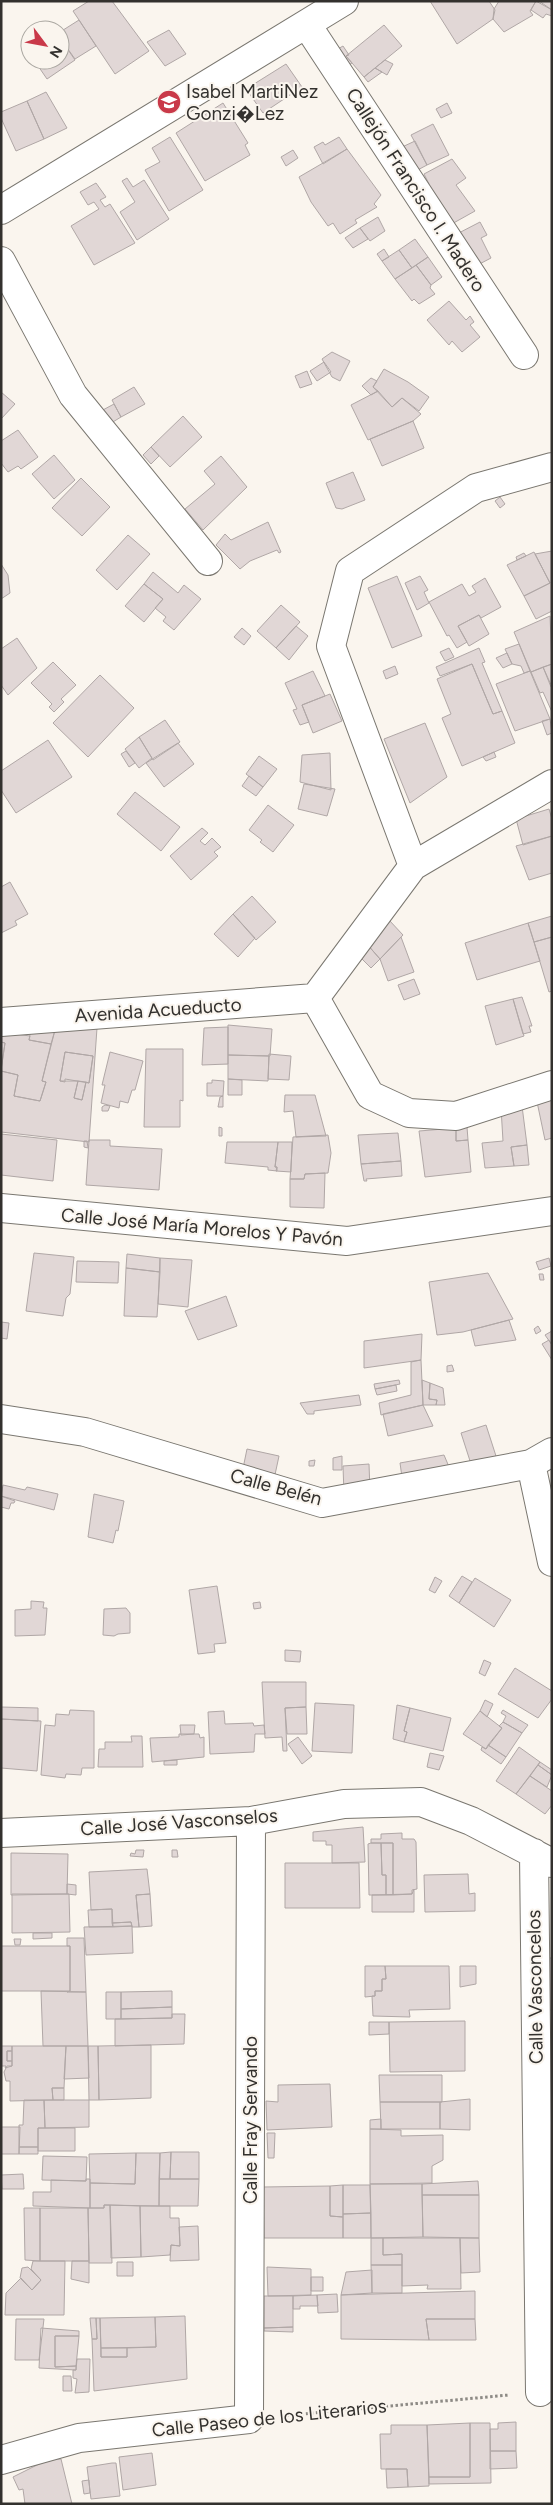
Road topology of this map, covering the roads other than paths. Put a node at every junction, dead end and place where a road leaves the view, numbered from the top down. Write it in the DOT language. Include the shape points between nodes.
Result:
graph roads {
  1 [pos="344,1"];
  2 [pos="307,25"];
  3 [pos="1,210"];
  4 [pos="1,261"];
  5 [pos="524,355"];
  6 [pos="552,467"];
  7 [pos="208,561"];
  8 [pos="552,784"];
  9 [pos="413,866"];
  10 [pos="315,998"];
  11 [pos="1,1022"];
  12 [pos="552,1085"];
  13 [pos="1,1208"];
  14 [pos="552,1211"];
  15 [pos="1,1419"];
  16 [pos="541,1458"];
  17 [pos="552,1562"];
  18 [pos="252,1821"];
  19 [pos="1,1833"];
  20 [pos="543,1858"];
  21 [pos="540,2392"];
  22 [pos="249,2419"];
  23 [pos="1,2460"];
  1 -- 2 [label="street"];
  2 -- 3 [label="street"];
  2 -- 5 [label="street, Callejón Francisco I. Madero"];
  4 -- 7 [label="street" via="74,395"];
  6 -- 9 [label="street" via="476,488 350,571 331,646"];
  8 -- 9 [label="street"];
  9 -- 10 [label="street"];
  10 -- 11 [label="street, Avenida Acueducto"];
  10 -- 12 [label="street" via="370,1095 409,1113 456,1116"];
  13 -- 14 [label="street, Calle José María Morelos Y Pavón" via="347,1241"];
  15 -- 16 [label="street, Calle Belén" via="85,1432 322,1502"];
  16 -- 17 [label="street"];
  18 -- 19 [label="street, Calle José Vasconselos"];
  18 -- 20 [label="street, Calle José Vasconselos" via="344,1804 421,1802 471,1821"];
  18 -- 22 [label="street, Calle Fray Servando"];
  20 -- 21 [label="street, Calle Vasconcelos"];
  22 -- 23 [label="street, Calle Paseo de los Literarios" via="79,2438"];
}
